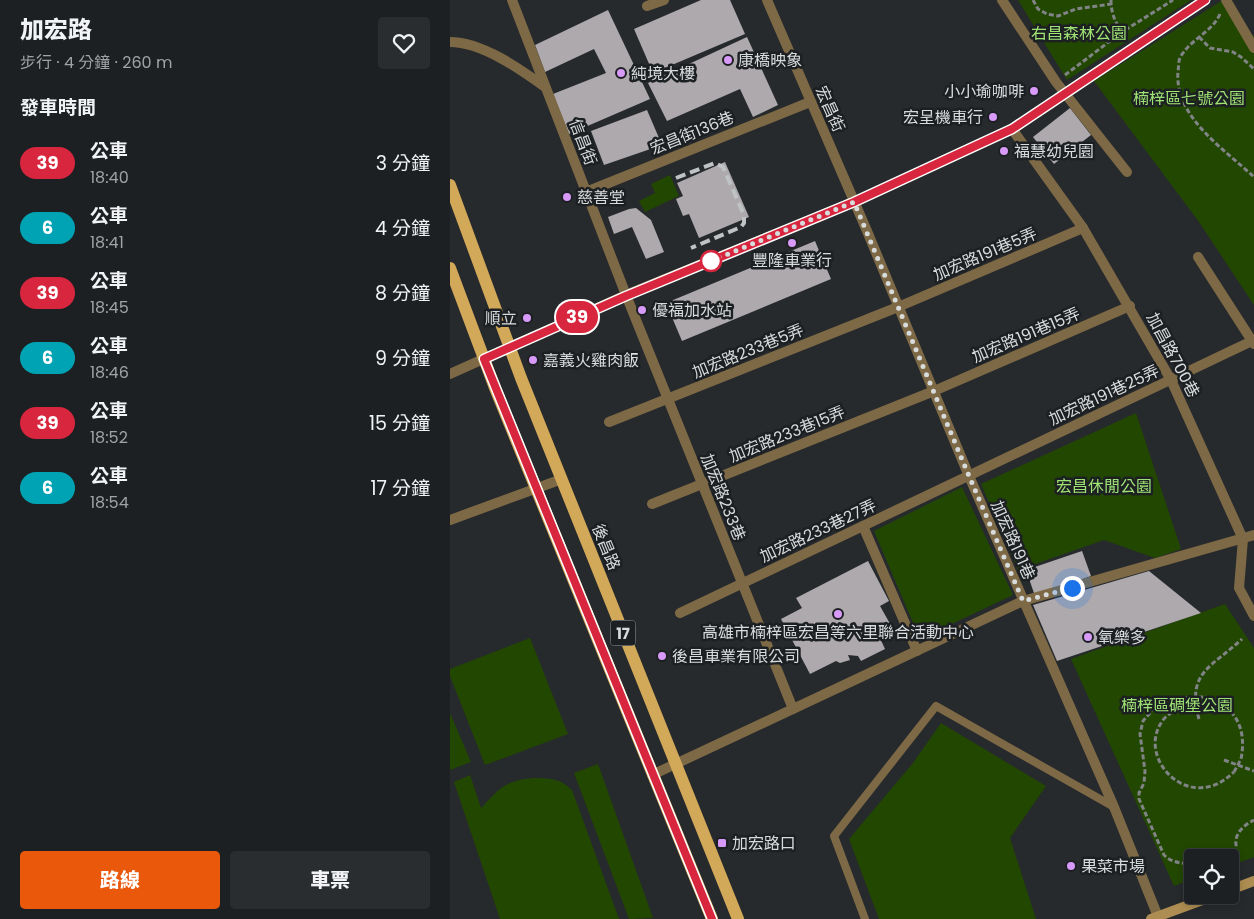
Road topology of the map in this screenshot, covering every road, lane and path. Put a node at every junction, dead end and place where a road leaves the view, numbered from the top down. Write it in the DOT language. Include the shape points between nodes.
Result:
graph roads {
  1 [pos="512,0"];
  2 [pos="664,0"];
  3 [pos="767,0"];
  4 [pos="1002,0"];
  5 [pos="1033,0"];
  6 [pos="1173,0"];
  7 [pos="1205,0"];
  8 [pos="1111,2"];
  9 [pos="1224,5"];
  10 [pos="647,6"];
  11 [pos="1122,32"];
  12 [pos="1199,37"];
  13 [pos="450,42"];
  14 [pos="1254,48"];
  15 [pos="1254,69"];
  16 [pos="1056,82"];
  17 [pos="546,87"];
  18 [pos="1064,94"];
  19 [pos="810,102"];
  20 [pos="1012,129"];
  21 [pos="1127,172"];
  22 [pos="1254,176"];
  23 [pos="450,185"];
  24 [pos="586,192"];
  25 [pos="854,202"];
  26 [pos="1083,228"];
  27 [pos="1198,257"];
  28 [pos="450,268"];
  29 [pos="626,296"];
  30 [pos="1130,306"];
  31 [pos="898,307"];
  32 [pos="1253,342"];
  33 [pos="509,347"];
  34 [pos="484,359"];
  35 [pos="450,374"];
  36 [pos="1171,380"];
  37 [pos="934,391"];
  38 [pos="667,399"];
  39 [pos="609,422"];
  40 [pos="969,476"];
  41 [pos="562,479"];
  42 [pos="702,484"];
  43 [pos="536,488"];
  44 [pos="652,504"];
  45 [pos="450,520"];
  46 [pos="863,526"];
  47 [pos="1254,534"];
  48 [pos="1243,539"];
  49 [pos="742,583"];
  50 [pos="1023,601"];
  51 [pos="680,613"];
  52 [pos="1254,616"];
  53 [pos="1242,639"];
  54 [pos="917,651"];
  55 [pos="793,709"];
  56 [pos="1172,712"];
  57 [pos="1198,719"];
  58 [pos="1224,760"];
  59 [pos="676,764"];
  60 [pos="1254,771"];
  61 [pos="652,775"];
  62 [pos="1114,808"];
  63 [pos="1254,820"];
  64 [pos="1236,849"];
  65 [pos="1184,863"];
  66 [pos="1254,880"];
  67 [pos="1239,886"];
  68 [pos="1193,904"];
  69 [pos="1156,918"];
  70 [pos="712,919"];
  71 [pos="738,919"];
  72 [pos="866,919"];
  1 -- 17 [label="street, 信昌街"];
  2 -- 10 [label="street"];
  3 -- 19 [label="street, 宏昌街"];
  4 -- 16 [label="street"];
  5 -- 8 [label="path" via="1038,9 1058,16"];
  6 -- 11 [label="path"];
  7 -- 18 [label="street"];
  8 -- 11 [label="path" via="1115,22"];
  9 -- 12 [label="path" via="1216,23"];
  9 -- 14 [label="street"];
  11 -- 16 [label="path"];
  12 -- 15 [label="path" via="1210,48 1233,52"];
  12 -- 22 [label="path" via="1180,57 1177,80 1187,112 1213,141"];
  13 -- 17 [label="street" via="468,44 516,66"];
  16 -- 18 [label="street"];
  17 -- 24 [label="street, 信昌街"];
  18 -- 20 [label="street"];
  18 -- 21 [label="street"];
  19 -- 24 [label="street, 宏昌街136巷"];
  19 -- 25 [label="street, 宏昌街"];
  20 -- 25 [label="street"];
  20 -- 26 [label="street, 加昌路700巷"];
  23 -- 33 [label="main road, 後昌路 / 17"];
  24 -- 29 [label="street, 信昌街"];
  25 -- 29 [label="street"];
  25 -- 31 [label="street, 加宏路191巷"];
  26 -- 30 [label="street, 加昌路700巷"];
  26 -- 31 [label="street, 加宏路191巷5弄"];
  27 -- 32 [label="street"];
  28 -- 34 [label="main road, 17"];
  29 -- 33 [label="street"];
  29 -- 38 [label="street, 加宏路233巷"];
  30 -- 36 [label="street, 加昌路700巷"];
  30 -- 37 [label="street, 加宏路191巷15弄"];
  31 -- 37 [label="street, 加宏路191巷"];
  31 -- 38 [label="street, 加宏路233巷5弄"];
  32 -- 36 [label="street, 加宏路191巷25弄"];
  33 -- 34 [label="street"];
  33 -- 41 [label="main road, 後昌路 / 17"];
  34 -- 35 [label="street"];
  34 -- 43 [label="main road, 17"];
  36 -- 40 [label="street, 加宏路191巷25弄"];
  36 -- 48 [label="street, 加昌路700巷"];
  37 -- 40 [label="street, 加宏路191巷"];
  37 -- 42 [label="street, 加宏路233巷15弄"];
  38 -- 39 [label="street, 加宏路233巷5弄"];
  38 -- 42 [label="street, 加宏路233巷"];
  40 -- 46 [label="street, 加宏路233巷27弄"];
  40 -- 50 [label="street, 加宏路191巷"];
  41 -- 43 [label="street"];
  41 -- 59 [label="main road, 後昌路 / 17"];
  42 -- 44 [label="street, 加宏路233巷15弄"];
  42 -- 49 [label="street, 加宏路233巷"];
  43 -- 45 [label="street"];
  43 -- 61 [label="main road, 17"];
  46 -- 49 [label="street, 加宏路233巷27弄"];
  46 -- 54 [label="street"];
  47 -- 48 [label="street"];
  48 -- 50 [label="street"];
  48 -- 52 [label="street, 加昌路700巷" via="1239,588"];
  49 -- 51 [label="street, 加宏路233巷27弄"];
  49 -- 55 [label="street, 加宏路233巷"];
  50 -- 54 [label="street"];
  50 -- 62 [label="street, 加宏路191巷"];
  53 -- 57 [label="path" via="1198,680 1195,692"];
  54 -- 55 [label="street"];
  55 -- 59 [label="street"];
  56 -- 65 [label="path, bridge" via="1161,722 1156,750 1168,776 1181,784 1195,788 1223,782 1234,772 1244,745 1242,731 1234,716 1224,706 1205,697 1161,702 1143,721 1140,734 1144,777 1139,799 1164,855 1169,860"];
  58 -- 60 [label="path"];
  59 -- 61 [label="street"];
  59 -- 71 [label="main road, 後昌路 / 17"];
  61 -- 70 [label="main road, 17"];
  62 -- 69 [label="street, 加宏路191巷"];
  62 -- 72 [label="lane" via="936,706 834,836"];
  63 -- 64 [label="path" via="1238,834"];
  66 -- 67 [label="street"];
  68 -- 69 [label="street"];
}
